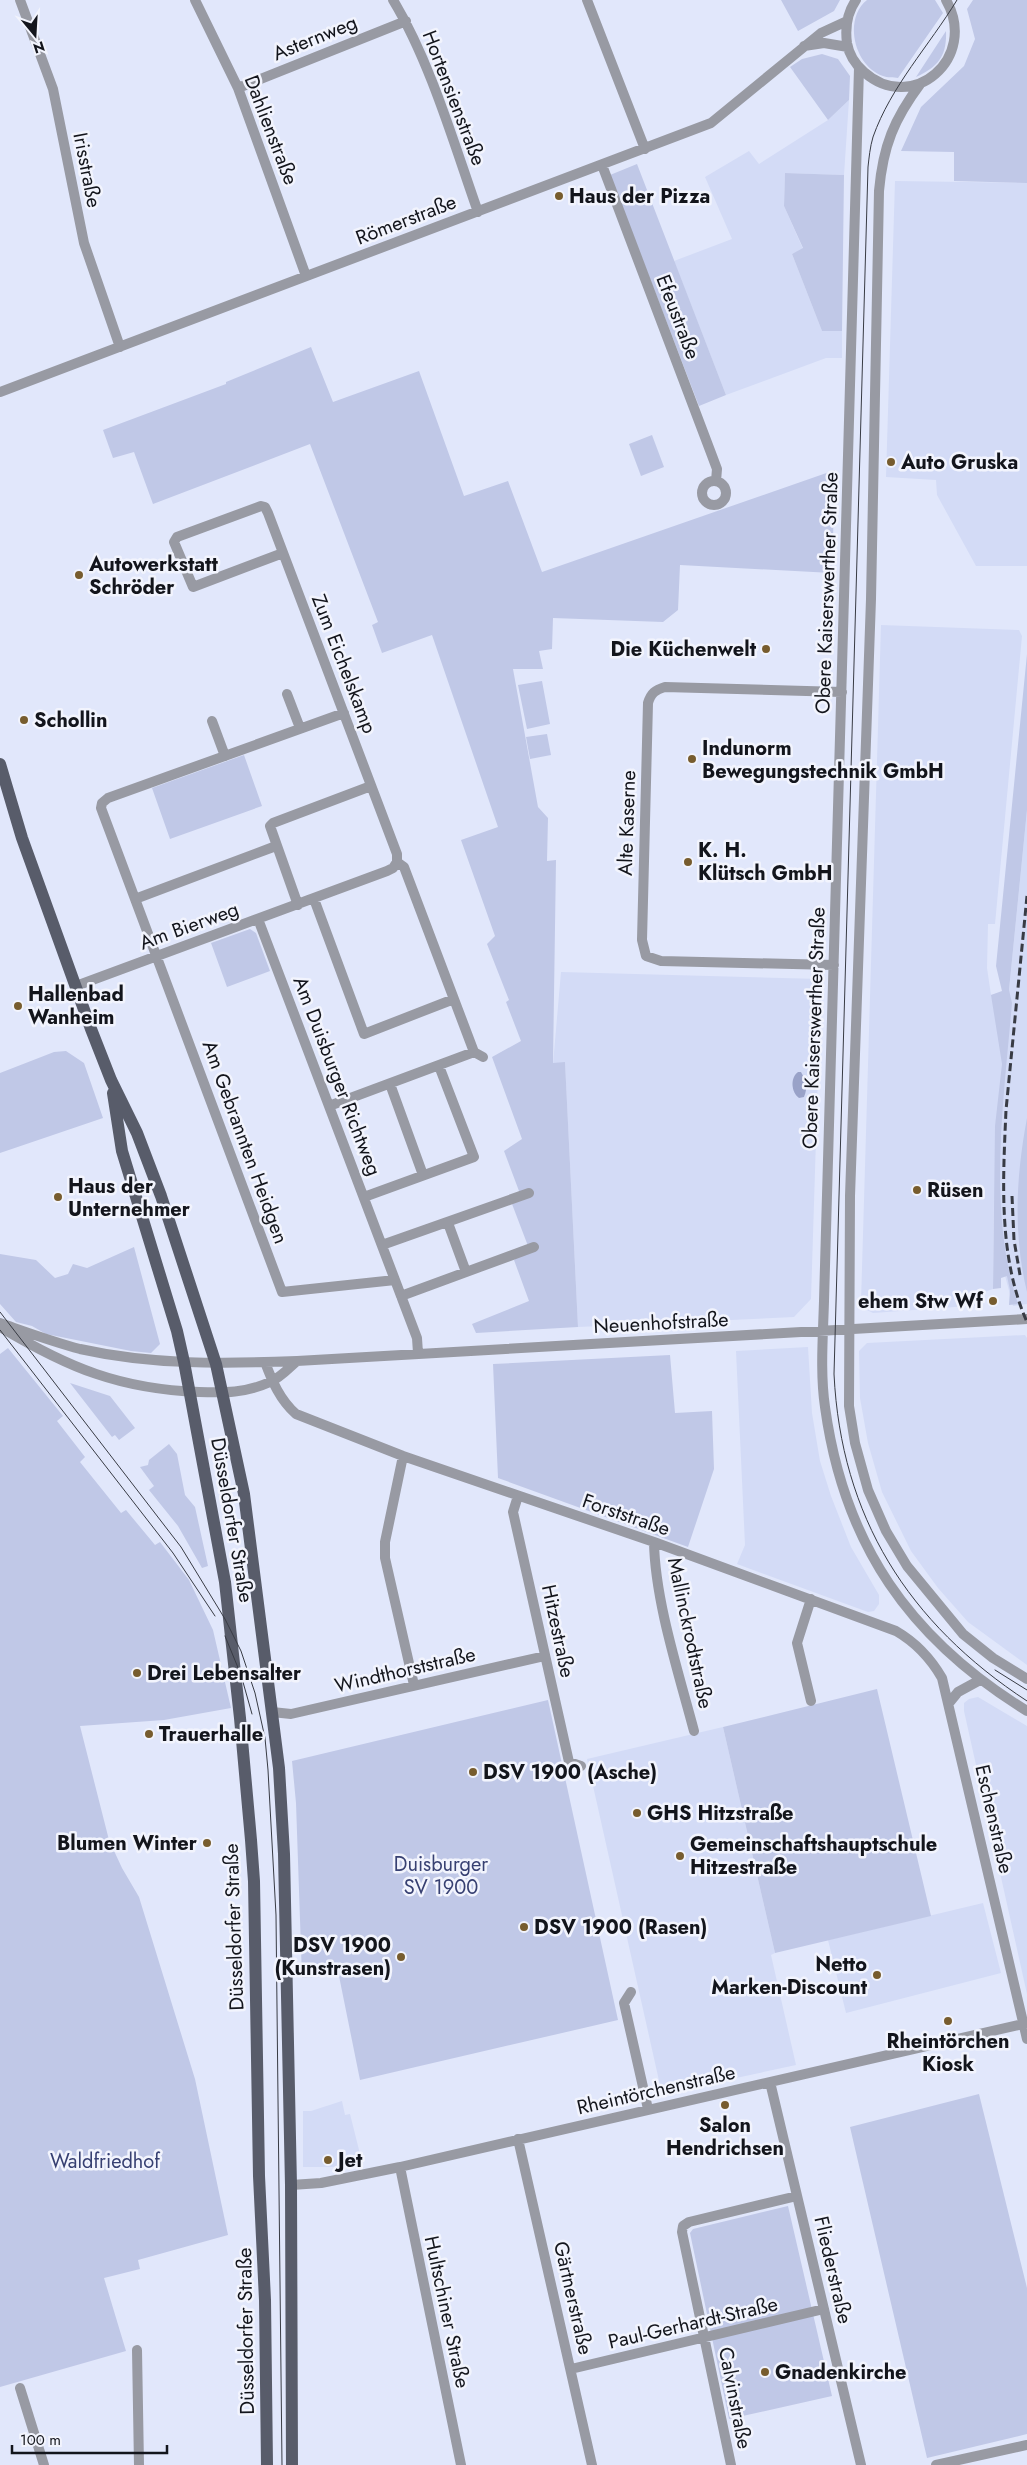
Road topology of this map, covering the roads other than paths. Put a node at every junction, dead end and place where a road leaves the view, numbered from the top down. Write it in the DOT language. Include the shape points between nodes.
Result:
graph roads {
  1 [pos="20,0"];
  2 [pos="195,0"];
  3 [pos="393,0"];
  4 [pos="587,0"];
  5 [pos="856,0"];
  6 [pos="946,0"];
  7 [pos="406,21"];
  8 [pos="847,21"];
  9 [pos="803,46"];
  10 [pos="848,47"];
  11 [pos="859,68"];
  12 [pos="921,83"];
  13 [pos="238,88"];
  14 [pos="645,149"];
  15 [pos="602,165"];
  16 [pos="478,212"];
  17 [pos="306,276"];
  18 [pos="120,347"];
  19 [pos="0,392"];
  20 [pos="716,481"];
  21 [pos="283,553"];
  22 [pos="842,692"];
  23 [pos="287,694"];
  24 [pos="344,713"];
  25 [pos="212,721"];
  26 [pos="300,728"];
  27 [pos="225,756"];
  28 [pos="0,764"];
  29 [pos="371,786"];
  30 [pos="276,846"];
  31 [pos="397,862"];
  32 [pos="135,899"];
  33 [pos="314,899"];
  34 [pos="298,905"];
  35 [pos="258,919"];
  36 [pos="157,957"];
  37 [pos="834,965"];
  38 [pos="76,986"];
  39 [pos="454,1000"];
  40 [pos="439,1066"];
  41 [pos="111,1080"];
  42 [pos="390,1084"];
  43 [pos="329,1106"];
  44 [pos="423,1175"];
  45 [pos="529,1193"];
  46 [pos="364,1197"];
  47 [pos="448,1223"];
  48 [pos="382,1246"];
  49 [pos="534,1247"];
  50 [pos="466,1272"];
  51 [pos="395,1280"];
  52 [pos="401,1296"];
  53 [pos="1027,1319"];
  54 [pos="0,1323"];
  55 [pos="0,1327"];
  56 [pos="824,1330"];
  57 [pos="849,1330"];
  58 [pos="418,1353"];
  59 [pos="297,1361"];
  60 [pos="184,1362"];
  61 [pos="265,1362"];
  62 [pos="216,1364"];
  63 [pos="272,1382"];
  64 [pos="190,1392"];
  65 [pos="222,1392"];
  66 [pos="403,1456"];
  67 [pos="518,1496"];
  68 [pos="654,1542"];
  69 [pos="811,1600"];
  70 [pos="546,1656"];
  71 [pos="1027,1679"];
  72 [pos="980,1680"];
  73 [pos="414,1685"];
  74 [pos="812,1701"];
  75 [pos="949,1703"];
  76 [pos="1027,1711"];
  77 [pos="272,1712"];
  78 [pos="694,1731"];
  79 [pos="581,1766"];
  80 [pos="631,1992"];
  81 [pos="1025,2023"];
  82 [pos="1027,2039"];
  83 [pos="770,2082"];
  84 [pos="648,2109"];
  85 [pos="518,2139"];
  86 [pos="400,2167"];
  87 [pos="291,2185"];
  88 [pos="797,2196"];
  89 [pos="824,2309"];
  90 [pos="706,2338"];
  91 [pos="137,2350"];
  92 [pos="571,2369"];
  93 [pos="20,2388"];
  94 [pos="1027,2445"];
  95 [pos="44,2465"];
  96 [pos="139,2465"];
  97 [pos="267,2465"];
  98 [pos="292,2465"];
  99 [pos="461,2465"];
  100 [pos="592,2465"];
  101 [pos="731,2465"];
  102 [pos="861,2465"];
  103 [pos="936,2465"];
  1 -- 18 [label="street, Irisstraße" via="53,89 84,243"];
  2 -- 13 [label="street, Dahlienstraße"];
  3 -- 7 [label="street, Hortensienstraße"];
  4 -- 14 [label="street"];
  5 -- 8 [label="street"];
  6 -- 12 [label="street" via="954,16 953,48 946,63"];
  7 -- 13 [label="street, Asternweg"];
  7 -- 16 [label="street, Hortensienstraße"];
  8 -- 9 [label="street, Römerstraße"];
  8 -- 10 [label="street"];
  9 -- 10 [label="street" via="824,43"];
  9 -- 14 [label="street, Römerstraße" via="710,123"];
  10 -- 11 [label="street"];
  11 -- 12 [label="street" via="883,84 903,87"];
  11 -- 22 [label="street, Obere Kaiserswerther Straße"];
  12 -- 57 [label="street, Obere Kaiserswerther Straße" via="897,118 886,146 879,191 871,598 854,1062"];
  13 -- 17 [label="street, Dahlienstraße"];
  14 -- 15 [label="street, Römerstraße"];
  15 -- 16 [label="street, Römerstraße"];
  15 -- 20 [label="street, Efeustraße" via="717,469"];
  16 -- 17 [label="street, Römerstraße"];
  17 -- 18 [label="street, Römerstraße"];
  18 -- 19 [label="street, Römerstraße"];
  21 -- 21 [label="street, Zum Eichelskamp" via="193,588 174,542 178,537 262,505"];
  21 -- 24 [label="street, Zum Eichelskamp"];
  22 -- 37 [label="street, Obere Kaiserswerther Straße"];
  22 -- 37 [label="street, Alte Kaserne" via="665,687 650,695 648,703 642,940 646,956 661,961"];
  23 -- 26 [label="street"];
  24 -- 26 [label="street, Am Gebrannten Heidgen"];
  24 -- 29 [label="street, Zum Eichelskamp"];
  25 -- 27 [label="street"];
  26 -- 27 [label="street, Am Gebrannten Heidgen"];
  27 -- 32 [label="street, Am Gebrannten Heidgen" via="108,798 102,803 101,811"];
  28 -- 38 [label="main road" via="22,838"];
  29 -- 30 [label="street" via="273,823 270,826"];
  29 -- 31 [label="street, Zum Eichelskamp" via="397,854"];
  30 -- 32 [label="street"];
  30 -- 34 [label="street"];
  31 -- 33 [label="street, Am Bierweg" via="392,869"];
  31 -- 39 [label="street, Zum Eichelskamp" via="404,867"];
  32 -- 36 [label="street, Am Gebrannten Heidgen"];
  33 -- 34 [label="street, Am Bierweg"];
  33 -- 39 [label="street" via="364,1034"];
  34 -- 35 [label="street, Am Bierweg"];
  35 -- 36 [label="street, Am Bierweg"];
  35 -- 43 [label="street, Am Duisburger Richtweg"];
  36 -- 38 [label="street, Am Bierweg"];
  36 -- 51 [label="street, Am Gebrannten Heidgen" via="282,1292"];
  37 -- 56 [label="street, Obere Kaiserswerther Straße"];
  38 -- 41 [label="main road"];
  39 -- 40 [label="street, Zum Eichelskamp" via="478,1055"];
  40 -- 42 [label="street, Zum Eichelskamp"];
  40 -- 44 [label="street" via="474,1157"];
  41 -- 60 [label="main road, Düsseldorfer Straße" via="122,1152"];
  41 -- 62 [label="main road, Düsseldorfer Straße" via="162,1196"];
  42 -- 43 [label="street, Zum Eichelskamp"];
  42 -- 44 [label="street"];
  43 -- 46 [label="street, Am Duisburger Richtweg"];
  44 -- 46 [label="street"];
  45 -- 47 [label="street"];
  46 -- 48 [label="street, Am Duisburger Richtweg"];
  47 -- 48 [label="street"];
  47 -- 50 [label="street"];
  48 -- 51 [label="street, Am Duisburger Richtweg"];
  49 -- 50 [label="street"];
  50 -- 52 [label="street"];
  51 -- 52 [label="street, Am Duisburger Richtweg"];
  52 -- 58 [label="street, Am Duisburger Richtweg" via="417,1338"];
  53 -- 57 [label="street, Neuenhofstraße"];
  54 -- 60 [label="street, Neuenhofstraße" via="80,1349"];
  55 -- 64 [label="street" via="43,1353 92,1374 138,1386"];
  56 -- 57 [label="street, Neuenhofstraße"];
  56 -- 58 [label="street, Neuenhofstraße"];
  56 -- 72 [label="street, Obere Kaiserswerther Straße" via="825,1405 833,1453 861,1537 882,1574 920,1625"];
  57 -- 71 [label="street, Obere Kaiserswerther Straße" via="850,1406 855,1442 868,1490 886,1531 907,1566 963,1634"];
  58 -- 59 [label="street, Neuenhofstraße"];
  59 -- 61 [label="street, Neuenhofstraße"];
  59 -- 63 [label="street"];
  60 -- 62 [label="street, Neuenhofstraße"];
  60 -- 64 [label="main road, Düsseldorfer Straße"];
  61 -- 62 [label="street, Neuenhofstraße"];
  61 -- 63 [label="street"];
  62 -- 65 [label="main road, Düsseldorfer Straße"];
  63 -- 65 [label="street" via="243,1392"];
  63 -- 66 [label="street, Forststraße" via="296,1414"];
  64 -- 65 [label="street"];
  64 -- 97 [label="main road, Düsseldorfer Straße" via="225,1582 254,1882 259,2176 266,2300"];
  65 -- 77 [label="main road, Düsseldorfer Straße" via="244,1494"];
  66 -- 67 [label="street, Forststraße"];
  66 -- 73 [label="street" via="385,1542 385,1558"];
  67 -- 68 [label="street, Forststraße"];
  67 -- 70 [label="street, Hitzestraße" via="513,1512"];
  68 -- 69 [label="street, Forststraße"];
  68 -- 78 [label="street, Mallinckrodtstraße" via="654,1563"];
  69 -- 74 [label="street" via="797,1643"];
  69 -- 75 [label="street, Forststraße" via="908,1638 935,1664"];
  70 -- 73 [label="street, Windthorststraße"];
  70 -- 79 [label="street, Hitzestraße" via="568,1762"];
  72 -- 75 [label="street" via="958,1692"];
  72 -- 76 [label="street"];
  73 -- 77 [label="street, Windthorststraße" via="291,1714"];
  75 -- 81 [label="street, Eschenstraße"];
  77 -- 87 [label="main road, Düsseldorfer Straße" via="284,1854"];
  80 -- 84 [label="street" via="624,2003"];
  81 -- 82 [label="street, Eschenstraße"];
  81 -- 83 [label="street, Rheintörchenstraße"];
  83 -- 84 [label="street, Rheintörchenstraße"];
  83 -- 88 [label="street, Fliederstraße"];
  84 -- 85 [label="street, Rheintörchenstraße"];
  85 -- 86 [label="street, Rheintörchenstraße"];
  85 -- 92 [label="street, Gärtnerstraße"];
  86 -- 87 [label="street, Rheintörchenstraße" via="321,2183"];
  86 -- 99 [label="street, Hultschiner Straße"];
  87 -- 98 [label="main road, Düsseldorfer Straße"];
  88 -- 89 [label="street, Fliederstraße"];
  88 -- 90 [label="street, Calvinstraße" via="682,2226"];
  89 -- 90 [label="street, Paul-Gerhardt-Straße"];
  89 -- 102 [label="street, Fliederstraße"];
  90 -- 92 [label="street, Paul-Gerhardt-Straße"];
  90 -- 101 [label="street, Calvinstraße"];
  91 -- 96 [label="street"];
  92 -- 100 [label="street, Gärtnerstraße"];
  93 -- 95 [label="street"];
  94 -- 103 [label="street"];
}
